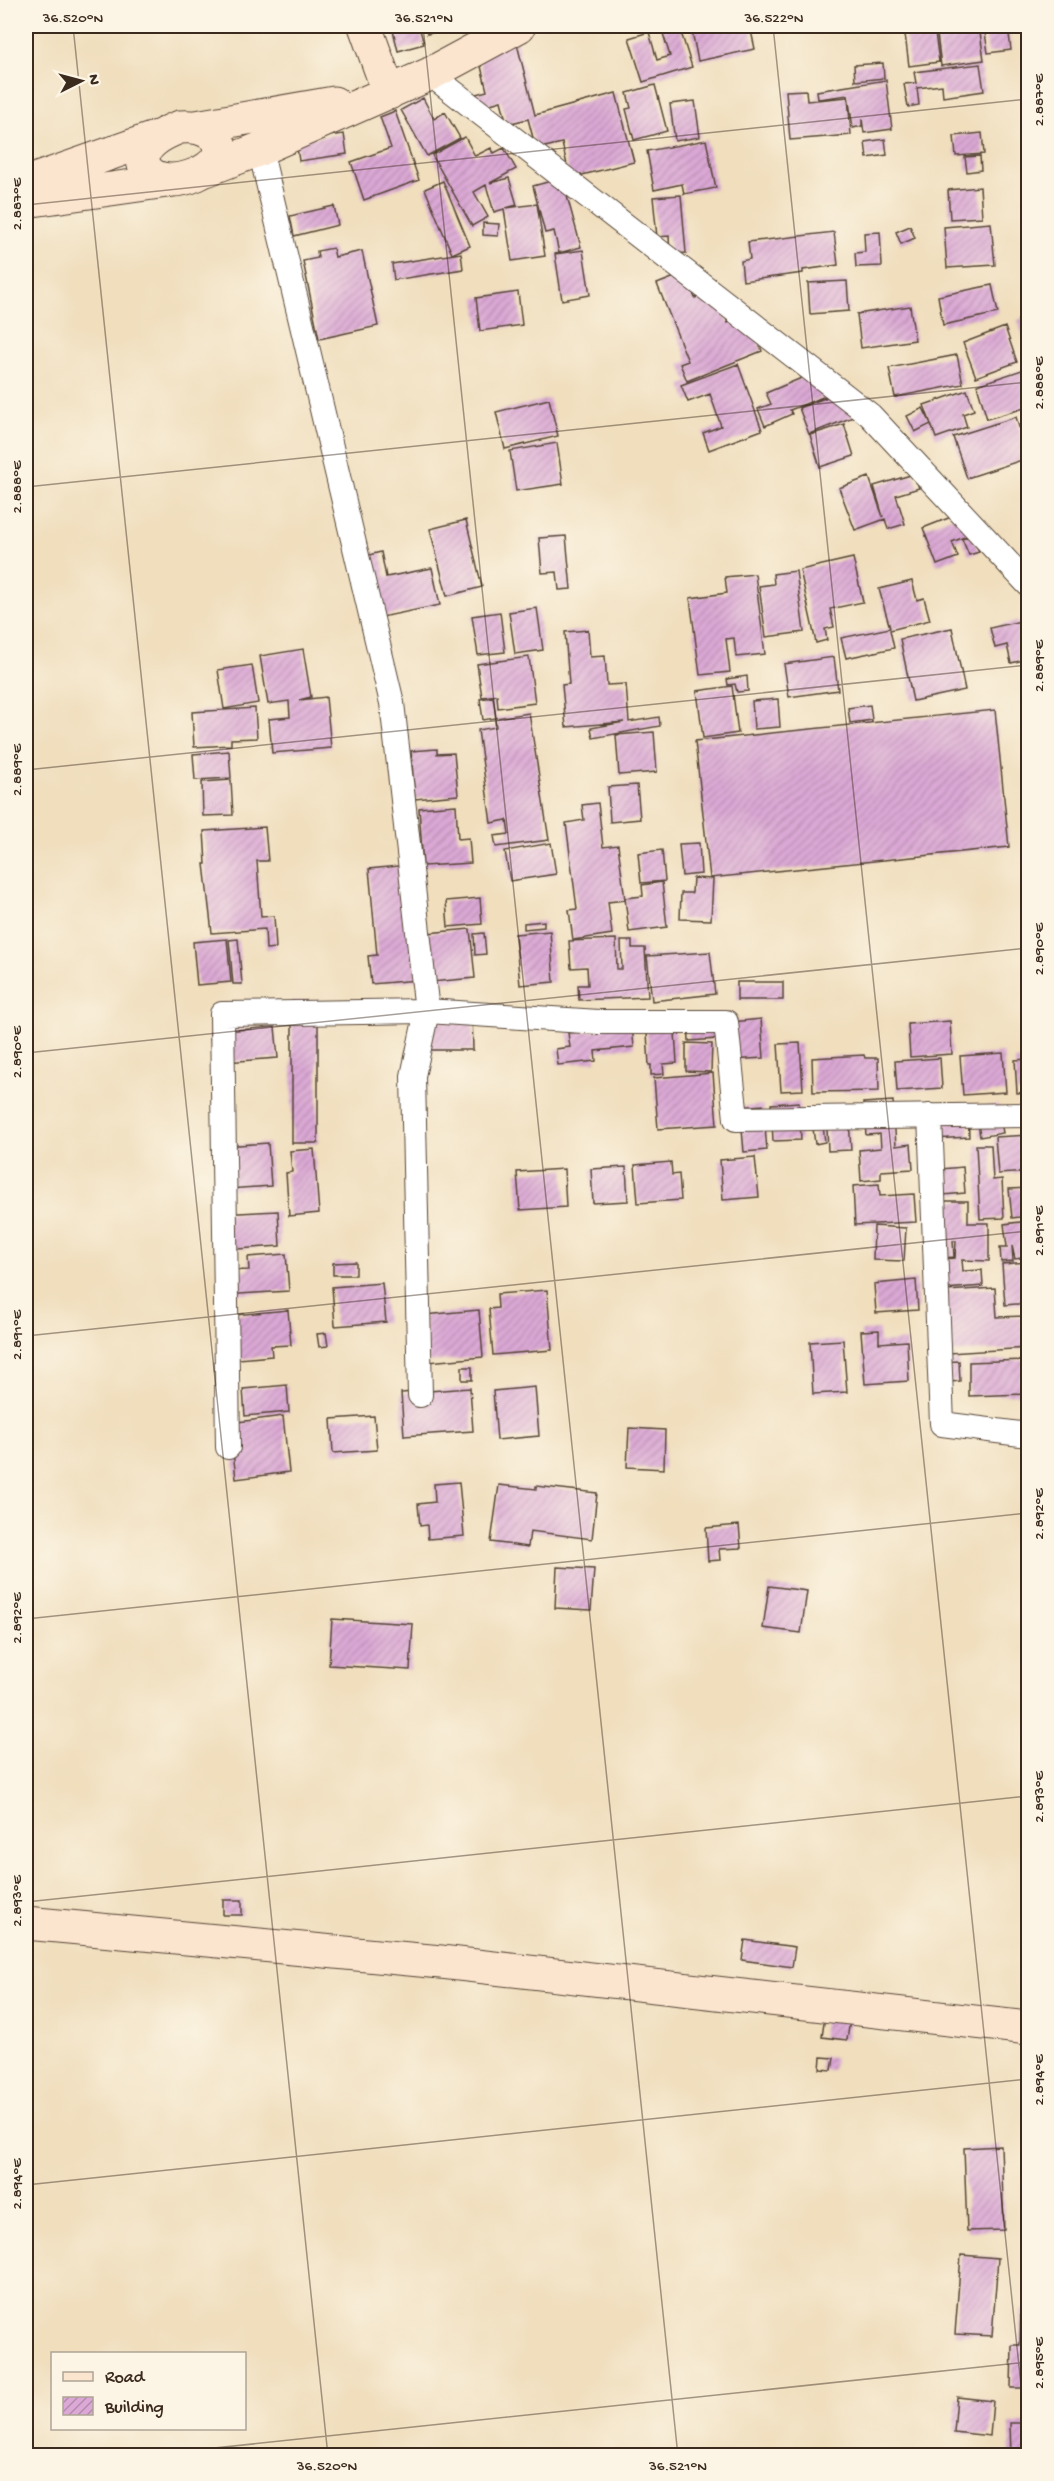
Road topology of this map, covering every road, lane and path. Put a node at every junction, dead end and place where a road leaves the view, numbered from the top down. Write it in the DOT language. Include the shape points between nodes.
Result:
graph roads {
  1 [pos="365,26"];
  2 [pos="519,26"];
  3 [pos="430,74"];
  4 [pos="389,93"];
  5 [pos="196,127"];
  6 [pos="160,136"];
  7 [pos="260,149"];
  8 [pos="206,170"];
  9 [pos="174,180"];
  10 [pos="26,183"];
  11 [pos="26,201"];
  12 [pos="1029,584"];
  13 [pos="427,1011"];
  14 [pos="1029,1115"];
  15 [pos="930,1116"];
  16 [pos="420,1395"];
  17 [pos="1029,1436"];
  18 [pos="228,1446"];
  19 [pos="26,1923"];
  20 [pos="1029,2028"];
  1 -- 4 [label="street"];
  2 -- 3 [label="street"];
  3 -- 4 [label="street"];
  3 -- 12 [label="street" via="870,415"];
  4 -- 5 [label="street"];
  4 -- 7 [label="street"];
  5 -- 6 [label="street"];
  5 -- 8 [label="street" via="208,131 219,145 218,156"];
  6 -- 9 [label="street" via="146,150 144,166 160,178"];
  6 -- 10 [label="street"];
  7 -- 8 [label="street"];
  7 -- 13 [label="street" via="392,703"];
  8 -- 9 [label="street"];
  9 -- 11 [label="street"];
  13 -- 15 [label="street" via="599,1022 726,1022 736,1119"];
  13 -- 16 [label="street" via="413,1076"];
  13 -- 18 [label="street" via="222,1014"];
  14 -- 15 [label="street"];
  15 -- 17 [label="street" via="942,1424"];
  19 -- 20 [label="street" via="441,1962"];
}
